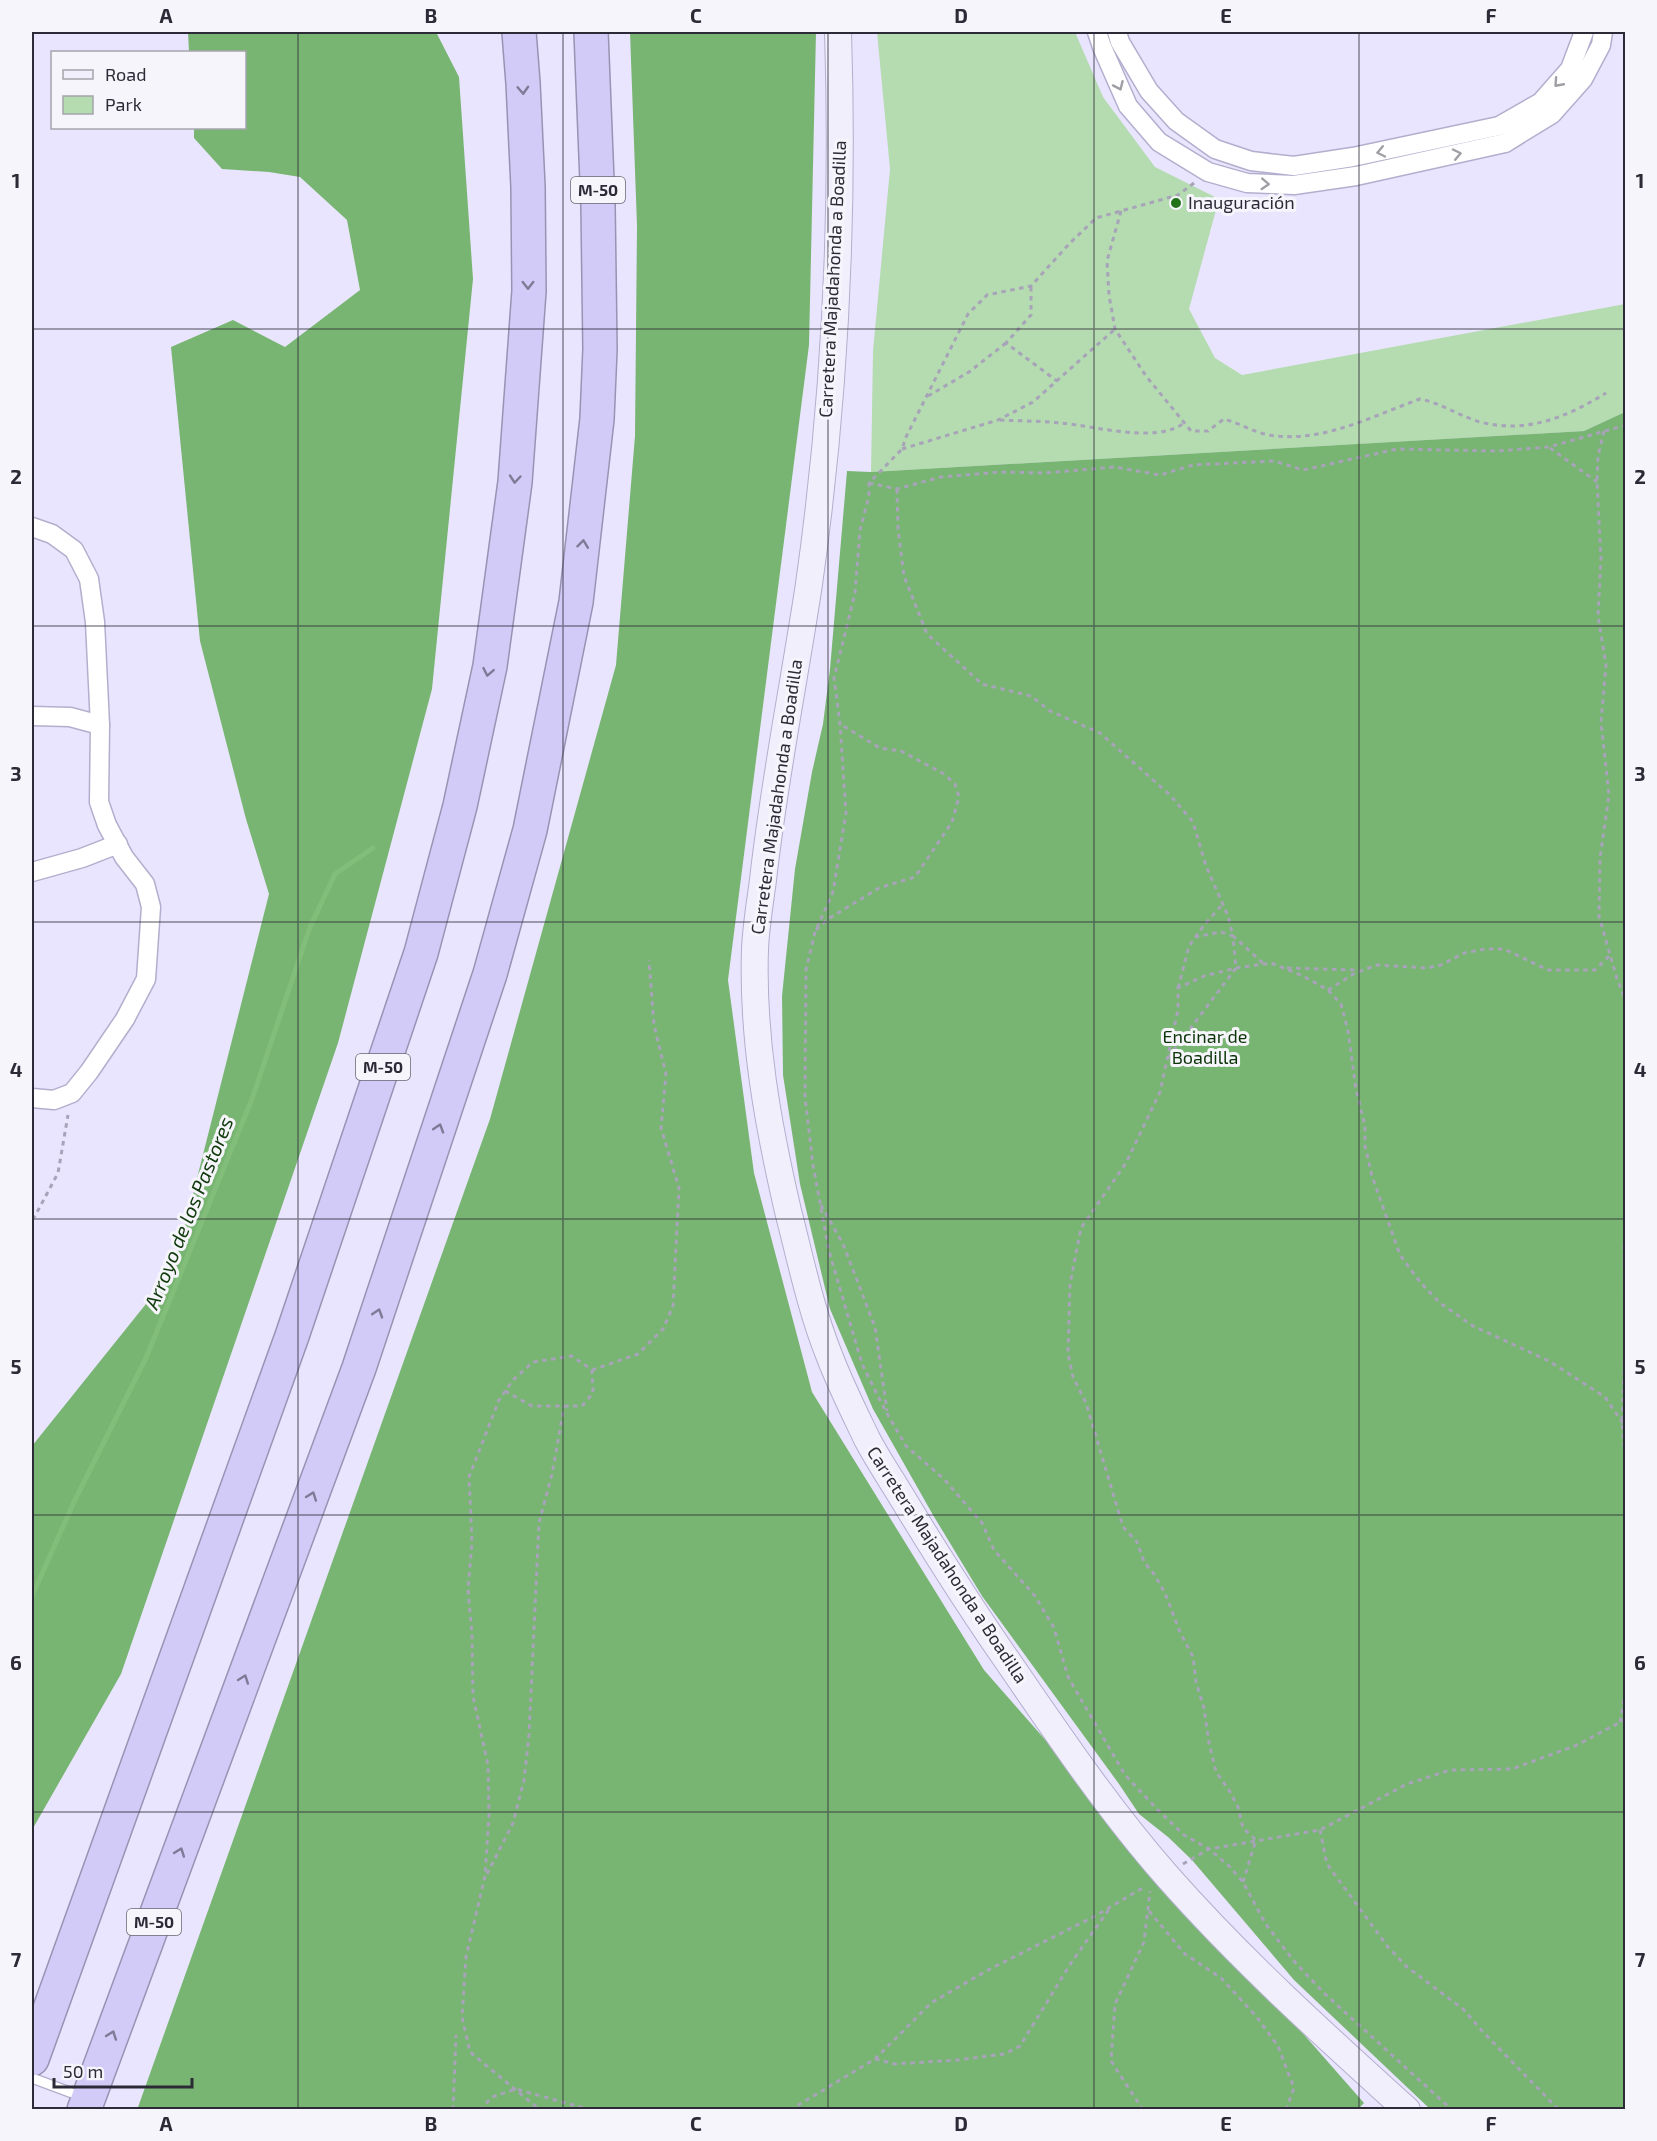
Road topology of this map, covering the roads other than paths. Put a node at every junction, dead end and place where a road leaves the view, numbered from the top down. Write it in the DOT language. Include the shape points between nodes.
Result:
graph roads {
  1 [pos="519,32"];
  2 [pos="591,32"];
  3 [pos="610,32"];
  4 [pos="838,32"];
  5 [pos="1097,32"];
  6 [pos="1117,32"];
  7 [pos="1584,32"];
  8 [pos="1603,32"];
  9 [pos="600,350"];
  10 [pos="32,527"];
  11 [pos="32,716"];
  12 [pos="100,725"];
  13 [pos="118,844"];
  14 [pos="32,872"];
  15 [pos="32,1098"];
  16 [pos="1335,2045"];
  17 [pos="32,2059"];
  18 [pos="32,2078"];
  19 [pos="86,2104"];
  20 [pos="1385,2109"];
  21 [pos="1407,2109"];
  1 -- 17 [label="highway, M-50, one-way" via="528,187 529,291 515,482 490,666 460,806 421,952 296,1325"];
  2 -- 9 [label="highway, M-50"];
  3 -- 9 [label="highway" via="615,249"];
  4 -- 16 [label="street, Carretera Majadahonda a Boadilla" via="835,330 823,475 768,836 756,943 754,1001 761,1076 776,1161 828,1353 868,1442 937,1553 1051,1725 1110,1805 1166,1874 1273,1988"];
  5 -- 8 [label="street, one-way" via="1128,106 1159,142 1208,172 1247,183 1294,185 1356,176 1505,143 1552,114 1583,79 1601,45"];
  7 -- 6 [label="street, one-way" via="1570,69 1541,102 1499,126 1353,158 1293,166 1251,161 1215,149 1176,121 1149,91"];
  19 -- 9 [label="highway, M-50, one-way" via="359,1368 490,974 530,830 576,602 597,419"];
  10 -- 12 [label="street" via="52,534 74,550 89,579"];
  11 -- 12 [label="street" via="70,717"];
  12 -- 13 [label="street" via="99,802 106,825"];
  13 -- 14 [label="street"];
  13 -- 15 [label="street" via="145,884 151,907 146,979 125,1019 72,1093 54,1100"];
  16 -- 20 [label="street"];
  16 -- 21 [label="street, Carretera Majadahonda a Boadilla"];
  18 -- 19 [label="lane"];
}
